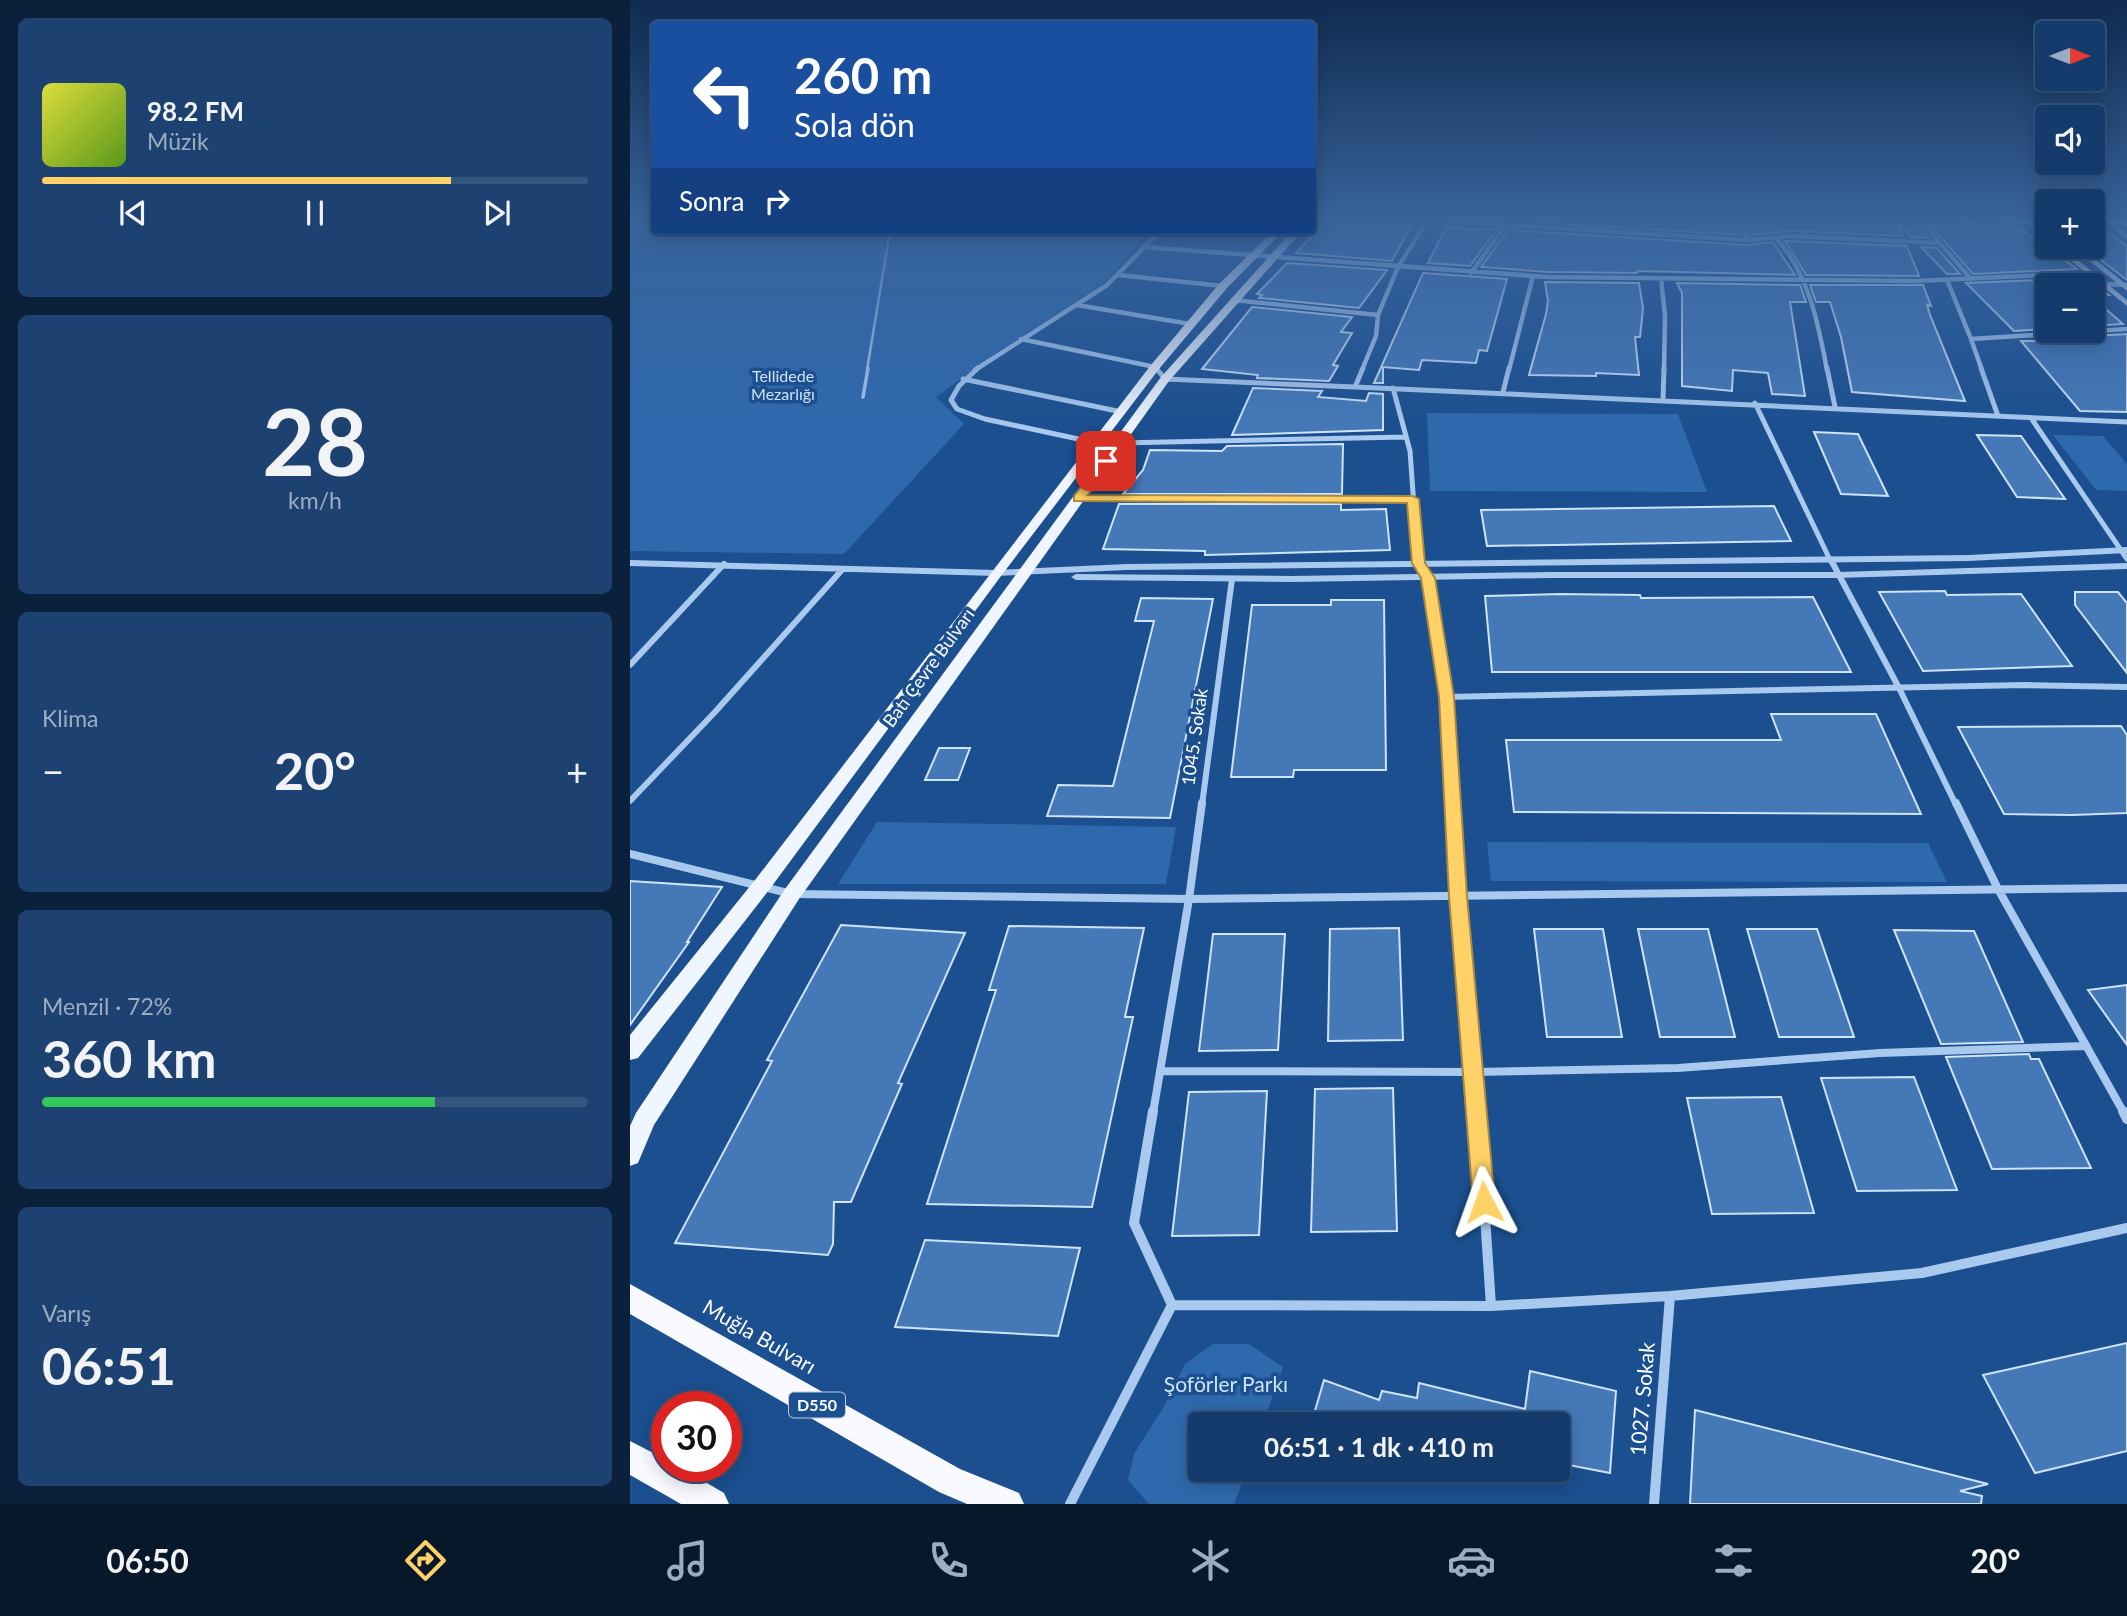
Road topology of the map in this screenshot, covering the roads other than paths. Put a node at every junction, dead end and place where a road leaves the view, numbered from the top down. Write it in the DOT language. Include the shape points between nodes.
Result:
graph roads {
  1 [pos="881,288"];
  2 [pos="1100,288"];
  3 [pos="1199,288"];
  4 [pos="1231,288"];
  5 [pos="1234,288"];
  6 [pos="1389,288"];
  7 [pos="1530,288"];
  8 [pos="1662,288"];
  9 [pos="1807,288"];
  10 [pos="1950,288"];
  11 [pos="2108,288"];
  12 [pos="1228,293"];
  13 [pos="2127,304"];
  14 [pos="1076,305"];
  15 [pos="1378,315"];
  16 [pos="1190,324"];
  17 [pos="2127,329"];
  18 [pos="1971,339"];
  19 [pos="1021,340"];
  20 [pos="1160,373"];
  21 [pos="963,379"];
  22 [pos="1355,387"];
  23 [pos="1393,388"];
  24 [pos="1503,392"];
  25 [pos="863,397"];
  26 [pos="1663,399"];
  27 [pos="1755,403"];
  28 [pos="1835,407"];
  29 [pos="1122,412"];
  30 [pos="1998,416"];
  31 [pos="2031,418"];
  32 [pos="2127,422"];
  33 [pos="1406,437"];
  34 [pos="1097,443"];
  35 [pos="1120,443"];
  36 [pos="1079,499"];
  37 [pos="1413,499"];
  38 [pos="2125,553"];
  39 [pos="1831,559"];
  40 [pos="630,563"];
  41 [pos="1418,563"];
  42 [pos="724,564"];
  43 [pos="2127,566"];
  44 [pos="841,571"];
  45 [pos="996,573"];
  46 [pos="1023,574"];
  47 [pos="1838,575"];
  48 [pos="1428,578"];
  49 [pos="1232,579"];
  50 [pos="630,665"];
  51 [pos="2127,687"];
  52 [pos="1899,688"];
  53 [pos="1447,697"];
  54 [pos="630,801"];
  55 [pos="630,854"];
  56 [pos="762,885"];
  57 [pos="2127,888"];
  58 [pos="1998,889"];
  59 [pos="792,894"];
  60 [pos="1458,896"];
  61 [pos="1189,899"];
  62 [pos="2086,1046"];
  63 [pos="630,1051"];
  64 [pos="1160,1071"];
  65 [pos="1475,1072"];
  66 [pos="2127,1119"];
  67 [pos="630,1155"];
  68 [pos="2127,1228"];
  69 [pos="1670,1296"];
  70 [pos="630,1298"];
  71 [pos="1172,1305"];
  72 [pos="1491,1307"];
  73 [pos="630,1457"];
  74 [pos="713,1504"];
  75 [pos="1008,1504"];
  76 [pos="1070,1504"];
  77 [pos="1654,1504"];
  1 -- 25 [label="lane"];
  2 -- 14 [label="street"];
  3 -- 12 [label="street"];
  4 -- 12 [label="main road, Batı Çevre Bulvarı"];
  5 -- 12 [label="main road, Batı Çevre Bulvarı"];
  6 -- 15 [label="street"];
  7 -- 24 [label="street"];
  8 -- 26 [label="street"];
  9 -- 28 [label="street"];
  10 -- 18 [label="street"];
  11 -- 13 [label="main road"];
  12 -- 15 [label="street"];
  12 -- 16 [label="main road, Batı Çevre Bulvarı"];
  12 -- 20 [label="main road, Batı Çevre Bulvarı"];
  14 -- 16 [label="street"];
  14 -- 19 [label="street"];
  15 -- 22 [label="street" via="1376,336"];
  16 -- 20 [label="main road, Batı Çevre Bulvarı"];
  17 -- 18 [label="street"];
  18 -- 30 [label="street"];
  19 -- 20 [label="street"];
  19 -- 21 [label="street"];
  20 -- 22 [label="street"];
  20 -- 29 [label="main road, Batı Çevre Bulvarı"];
  20 -- 35 [label="main road, Batı Çevre Bulvarı"];
  21 -- 29 [label="street"];
  21 -- 34 [label="street" via="951,400 957,409"];
  22 -- 23 [label="street"];
  23 -- 24 [label="street"];
  23 -- 33 [label="street"];
  24 -- 26 [label="street"];
  26 -- 27 [label="street"];
  27 -- 28 [label="street"];
  27 -- 39 [label="street"];
  28 -- 30 [label="street"];
  29 -- 34 [label="main road, Batı Çevre Bulvarı"];
  30 -- 31 [label="street"];
  31 -- 32 [label="street"];
  31 -- 38 [label="street"];
  33 -- 35 [label="street"];
  33 -- 37 [label="street"];
  34 -- 45 [label="main road, Batı Çevre Bulvarı"];
  35 -- 36 [label="main road, Batı Çevre Bulvarı"];
  36 -- 37 [label="street"];
  36 -- 46 [label="main road, Batı Çevre Bulvarı"];
  37 -- 41 [label="street"];
  38 -- 39 [label="street"];
  39 -- 41 [label="street"];
  39 -- 47 [label="street"];
  40 -- 42 [label="street"];
  41 -- 46 [label="street" via="1127,566"];
  41 -- 48 [label="street"];
  42 -- 44 [label="street"];
  42 -- 50 [label="street"];
  43 -- 47 [label="street"];
  44 -- 45 [label="street"];
  44 -- 54 [label="street"];
  45 -- 46 [label="street"];
  45 -- 56 [label="main road, Batı Çevre Bulvarı"];
  46 -- 49 [label="street"];
  46 -- 59 [label="main road, Batı Çevre Bulvarı"];
  47 -- 48 [label="street"];
  47 -- 52 [label="street"];
  48 -- 49 [label="street"];
  48 -- 53 [label="street"];
  49 -- 61 [label="street, 1045. Sokak"];
  51 -- 52 [label="street"];
  52 -- 53 [label="street"];
  52 -- 58 [label="street"];
  53 -- 60 [label="street"];
  55 -- 56 [label="street"];
  56 -- 59 [label="street"];
  56 -- 63 [label="main road, Batı Çevre Bulvarı"];
  57 -- 58 [label="street"];
  58 -- 60 [label="street"];
  58 -- 62 [label="street"];
  59 -- 61 [label="street"];
  59 -- 67 [label="main road, Batı Çevre Bulvarı" via="644,1120"];
  60 -- 61 [label="street"];
  60 -- 65 [label="street"];
  61 -- 64 [label="street, 1045. Sokak"];
  62 -- 65 [label="street" via="1880,1053 1678,1068"];
  62 -- 66 [label="street"];
  64 -- 65 [label="street"];
  64 -- 71 [label="street, 1045. Sokak" via="1134,1223"];
  65 -- 72 [label="street"];
  68 -- 69 [label="street" via="1922,1273"];
  69 -- 72 [label="street"];
  69 -- 77 [label="street, 1027. Sokak"];
  70 -- 75 [label="highway, Muğla Bulvarı / D550" via="950,1481"];
  71 -- 72 [label="street"];
  71 -- 76 [label="street"];
  73 -- 74 [label="highway"];
}
